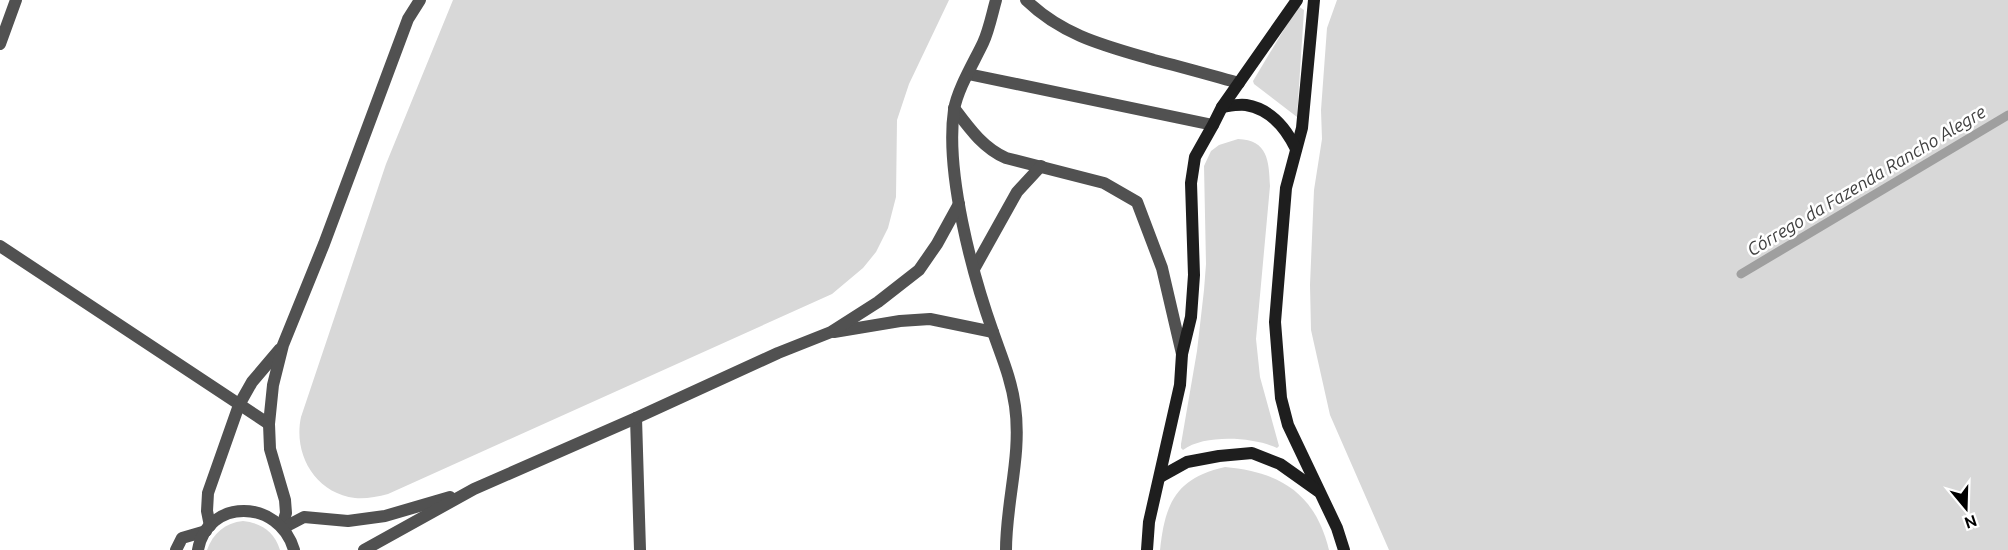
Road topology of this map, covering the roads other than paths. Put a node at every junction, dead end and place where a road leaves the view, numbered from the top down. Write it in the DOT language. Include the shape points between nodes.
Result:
graph roads {
  1 [pos="16,0"];
  2 [pos="410,0"];
  3 [pos="420,0"];
  4 [pos="996,0"];
  5 [pos="1026,0"];
  6 [pos="1297,0"];
  7 [pos="1314,0"];
  8 [pos="408,19"];
  9 [pos="0,44"];
  10 [pos="968,74"];
  11 [pos="1239,83"];
  12 [pos="1222,107"];
  13 [pos="954,108"];
  14 [pos="1213,125"];
  15 [pos="1296,149"];
  16 [pos="1041,166"];
  17 [pos="960,204"];
  18 [pos="0,246"];
  19 [pos="974,269"];
  20 [pos="831,332"];
  21 [pos="993,333"];
  22 [pos="283,345"];
  23 [pos="1182,354"];
  24 [pos="239,405"];
  25 [pos="636,418"];
  26 [pos="269,424"];
  27 [pos="1160,477"];
  28 [pos="474,489"];
  29 [pos="1319,491"];
  30 [pos="283,527"];
  31 [pos="208,528"];
  32 [pos="176,550"];
  33 [pos="198,550"];
  34 [pos="294,550"];
  35 [pos="364,550"];
  36 [pos="640,550"];
  37 [pos="1006,550"];
  38 [pos="1147,550"];
  39 [pos="1344,550"];
  1 -- 9 [label="street"];
  2 -- 8 [label="street"];
  3 -- 8 [label="street"];
  4 -- 10 [label="street" via="984,41"];
  5 -- 11 [label="street" via="1052,21 1101,45"];
  6 -- 11 [label="street"];
  7 -- 15 [label="street" via="1302,128"];
  8 -- 22 [label="street"];
  10 -- 13 [label="street"];
  10 -- 14 [label="street"];
  11 -- 12 [label="street"];
  12 -- 14 [label="street"];
  12 -- 15 [label="street" via="1245,105 1263,110 1290,135"];
  13 -- 16 [label="street" via="994,153"];
  13 -- 17 [label="street" via="953,156"];
  14 -- 23 [label="street" via="1195,157 1191,183 1194,275 1191,317"];
  15 -- 29 [label="street" via="1286,188 1278,279 1278,371 1288,425"];
  16 -- 19 [label="street" via="1017,192"];
  16 -- 23 [label="street" via="1104,183 1137,202 1162,268"];
  17 -- 19 [label="street"];
  17 -- 20 [label="street" via="919,270"];
  18 -- 24 [label="street"];
  19 -- 21 [label="street"];
  20 -- 21 [label="street" via="930,319"];
  20 -- 25 [label="street"];
  21 -- 37 [label="street" via="1008,370 1017,424"];
  22 -- 24 [label="street" via="252,382"];
  22 -- 26 [label="street"];
  23 -- 27 [label="street" via="1180,385"];
  24 -- 26 [label="street"];
  24 -- 31 [label="street" via="208,493"];
  25 -- 28 [label="street"];
  25 -- 36 [label="street"];
  26 -- 30 [label="street" via="270,449 285,500"];
  27 -- 29 [label="street" via="1187,462 1252,453 1280,464"];
  27 -- 38 [label="street"];
  28 -- 30 [label="street" via="385,516 348,521 304,517"];
  28 -- 35 [label="street"];
  29 -- 39 [label="street"];
  30 -- 31 [label="street" via="269,516 238,511"];
  30 -- 34 [label="street"];
  31 -- 32 [label="street" via="182,538"];
  31 -- 33 [label="street"];
}
